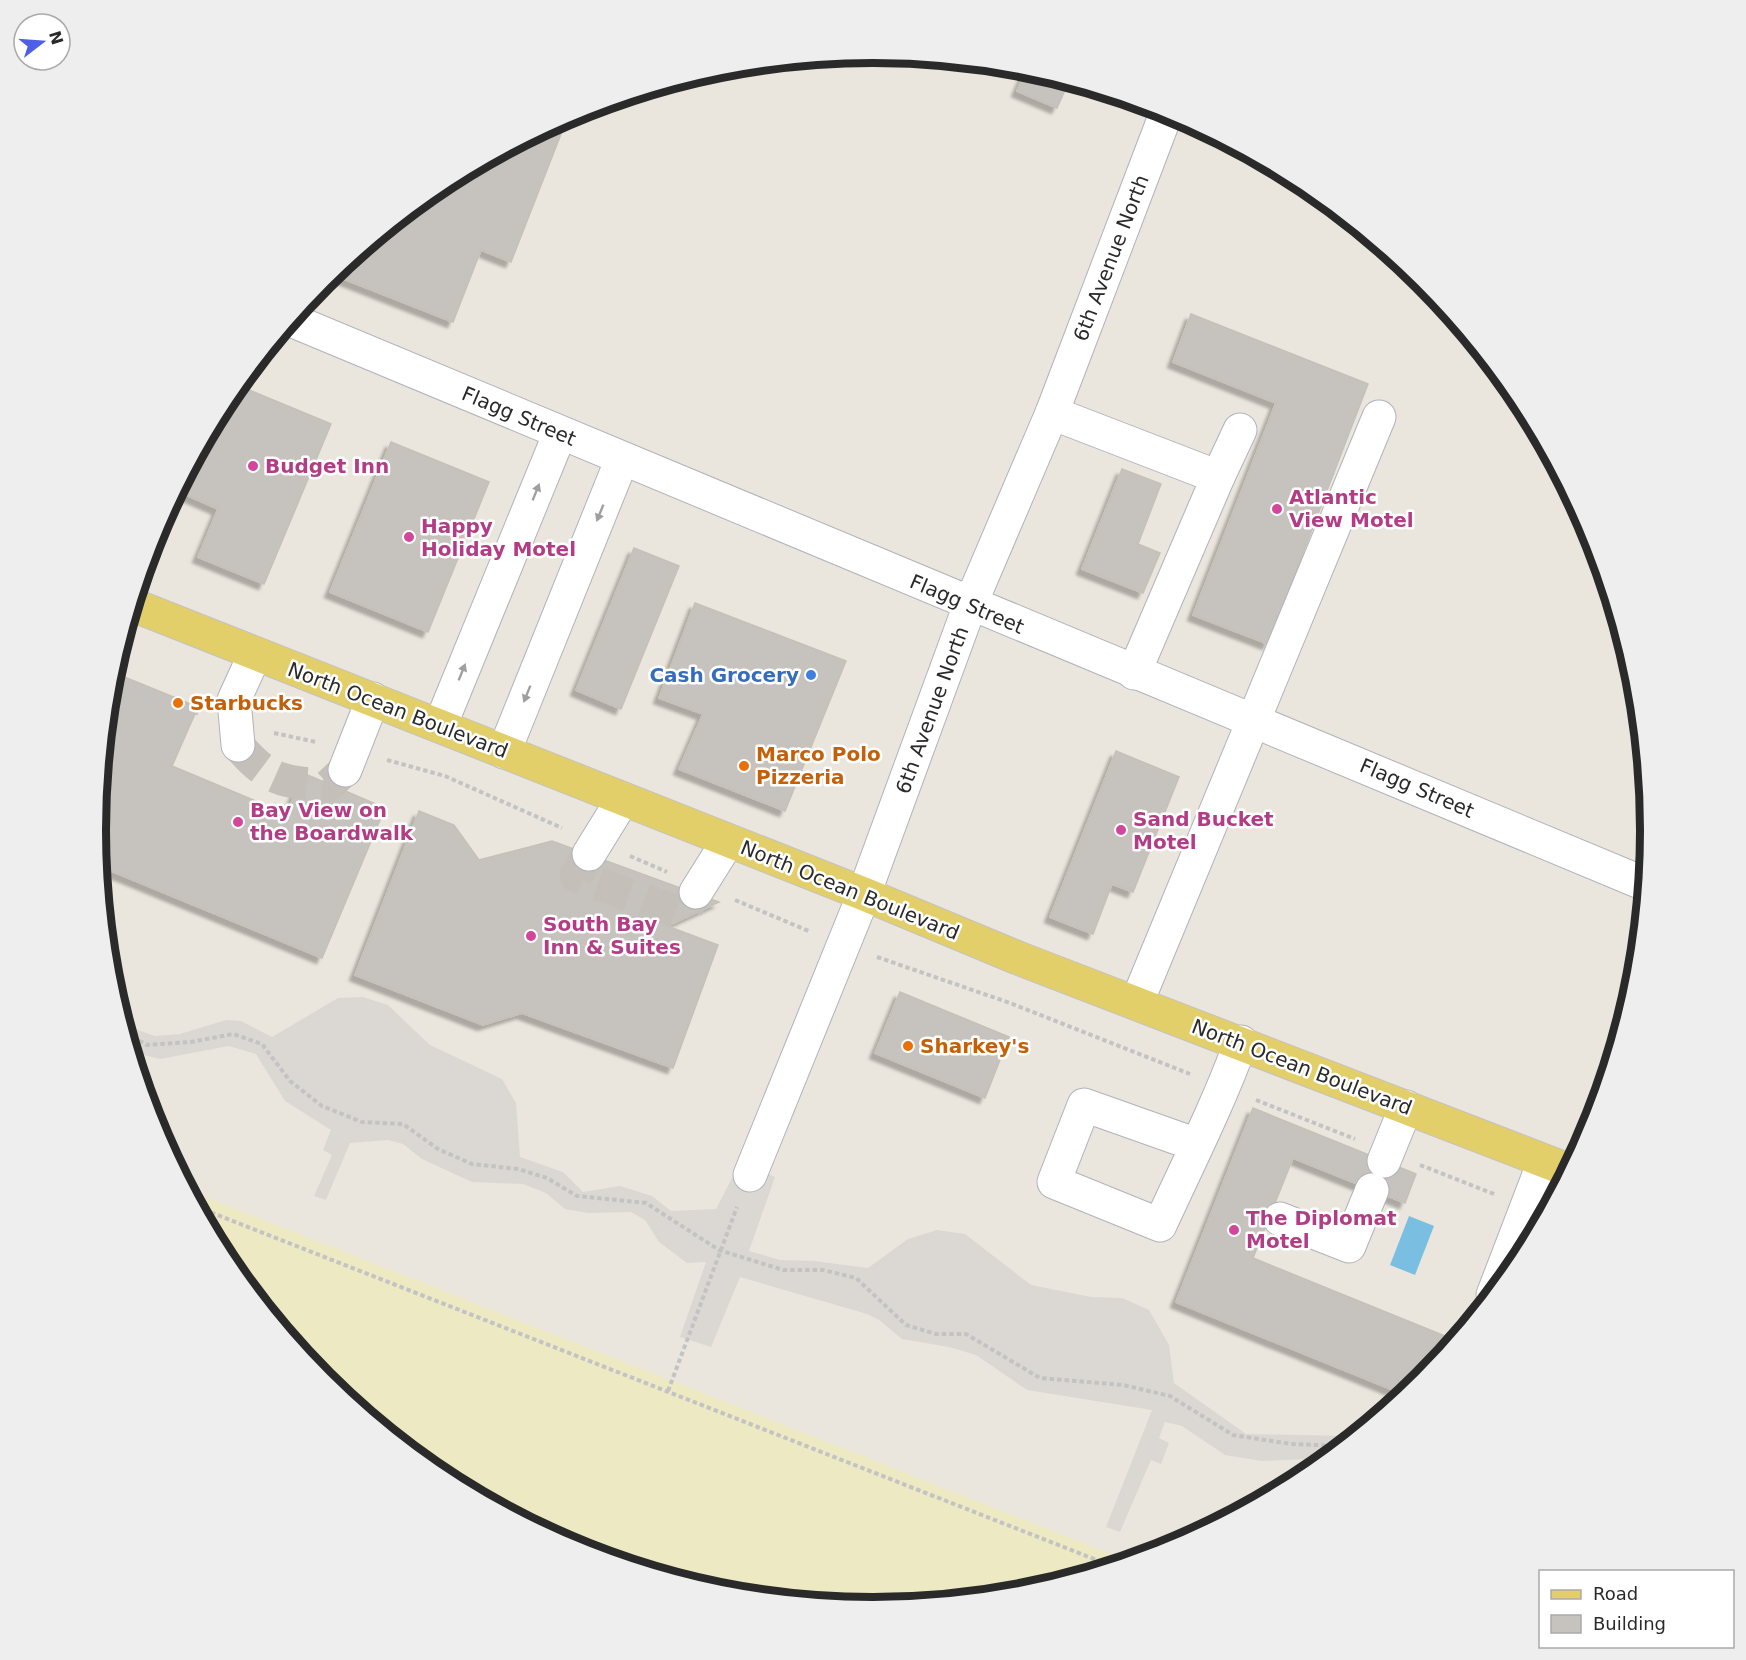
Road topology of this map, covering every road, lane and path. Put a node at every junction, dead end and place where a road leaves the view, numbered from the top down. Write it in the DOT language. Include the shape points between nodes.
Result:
graph roads {
  1 [pos="1164,120"];
  2 [pos="297,323"];
  3 [pos="1052,413"];
  4 [pos="1379,417"];
  5 [pos="1240,430"];
  6 [pos="560,433"];
  7 [pos="622,459"];
  8 [pos="1218,477"];
  9 [pos="970,605"];
  10 [pos="139,608"];
  11 [pos="255,654"];
  12 [pos="1134,673"];
  13 [pos="373,699"];
  14 [pos="1254,720"];
  15 [pos="440,726"];
  16 [pos="238,746"];
  17 [pos="504,752"];
  18 [pos="345,770"];
  19 [pos="623,799"];
  20 [pos="728,841"];
  21 [pos="589,854"];
  22 [pos="1638,881"];
  23 [pos="696,892"];
  24 [pos="864,894"];
  25 [pos="1137,1002"];
  26 [pos="135,1038"];
  27 [pos="1241,1042"];
  28 [pos="1406,1107"];
  29 [pos="1197,1145"];
  30 [pos="1556,1166"];
  31 [pos="750,1175"];
  32 [pos="207,1211"];
  33 [pos="1280,1219"];
  34 [pos="719,1250"];
  35 [pos="1514,1250"];
  36 [pos="668,1392"];
  37 [pos="1331,1446"];
  38 [pos="1101,1562"];
  1 -- 3 [label="street, 6th Avenue North"];
  2 -- 6 [label="street, Flagg Street"];
  3 -- 8 [label="street"];
  3 -- 9 [label="street, 6th Avenue North"];
  4 -- 14 [label="street"];
  5 -- 8 [label="street"];
  6 -- 7 [label="street, Flagg Street"];
  15 -- 6 [label="street, one-way"];
  7 -- 9 [label="street, Flagg Street"];
  7 -- 17 [label="street, one-way"];
  8 -- 12 [label="street"];
  9 -- 12 [label="street, Flagg Street"];
  9 -- 24 [label="street, 6th Avenue North"];
  10 -- 11 [label="main road, North Ocean Boulevard"];
  11 -- 13 [label="main road, North Ocean Boulevard"];
  11 -- 16 [label="street" via="234,700"];
  12 -- 14 [label="street, Flagg Street"];
  13 -- 15 [label="main road, North Ocean Boulevard"];
  13 -- 18 [label="street"];
  14 -- 22 [label="street, Flagg Street"];
  14 -- 25 [label="street"];
  15 -- 17 [label="main road, North Ocean Boulevard"];
  17 -- 19 [label="main road, North Ocean Boulevard"];
  19 -- 20 [label="main road, North Ocean Boulevard"];
  19 -- 21 [label="street"];
  20 -- 23 [label="street"];
  20 -- 24 [label="main road, North Ocean Boulevard"];
  24 -- 25 [label="main road, North Ocean Boulevard"];
  24 -- 31 [label="street, 6th Avenue North"];
  25 -- 27 [label="main road, North Ocean Boulevard"];
  26 -- 34 [label="path" via="147,1045 233,1034 243,1037 262,1044 290,1081 322,1106 362,1122 403,1124 438,1149 472,1164 518,1169 547,1178 577,1196 646,1203"];
  27 -- 28 [label="main road, North Ocean Boulevard"];
  27 -- 29 [label="street"];
  28 -- 30 [label="main road, North Ocean Boulevard"];
  28 -- 33 [label="street" via="1349,1246"];
  30 -- 35 [label="street"];
  31 -- 34 [label="path"];
  32 -- 36 [label="path"];
  34 -- 36 [label="path"];
  34 -- 37 [label="path" via="783,1270 823,1270 856,1278 906,1325 936,1334 966,1334 1040,1378 1123,1385 1170,1396 1233,1435"];
  36 -- 38 [label="path"];
}
